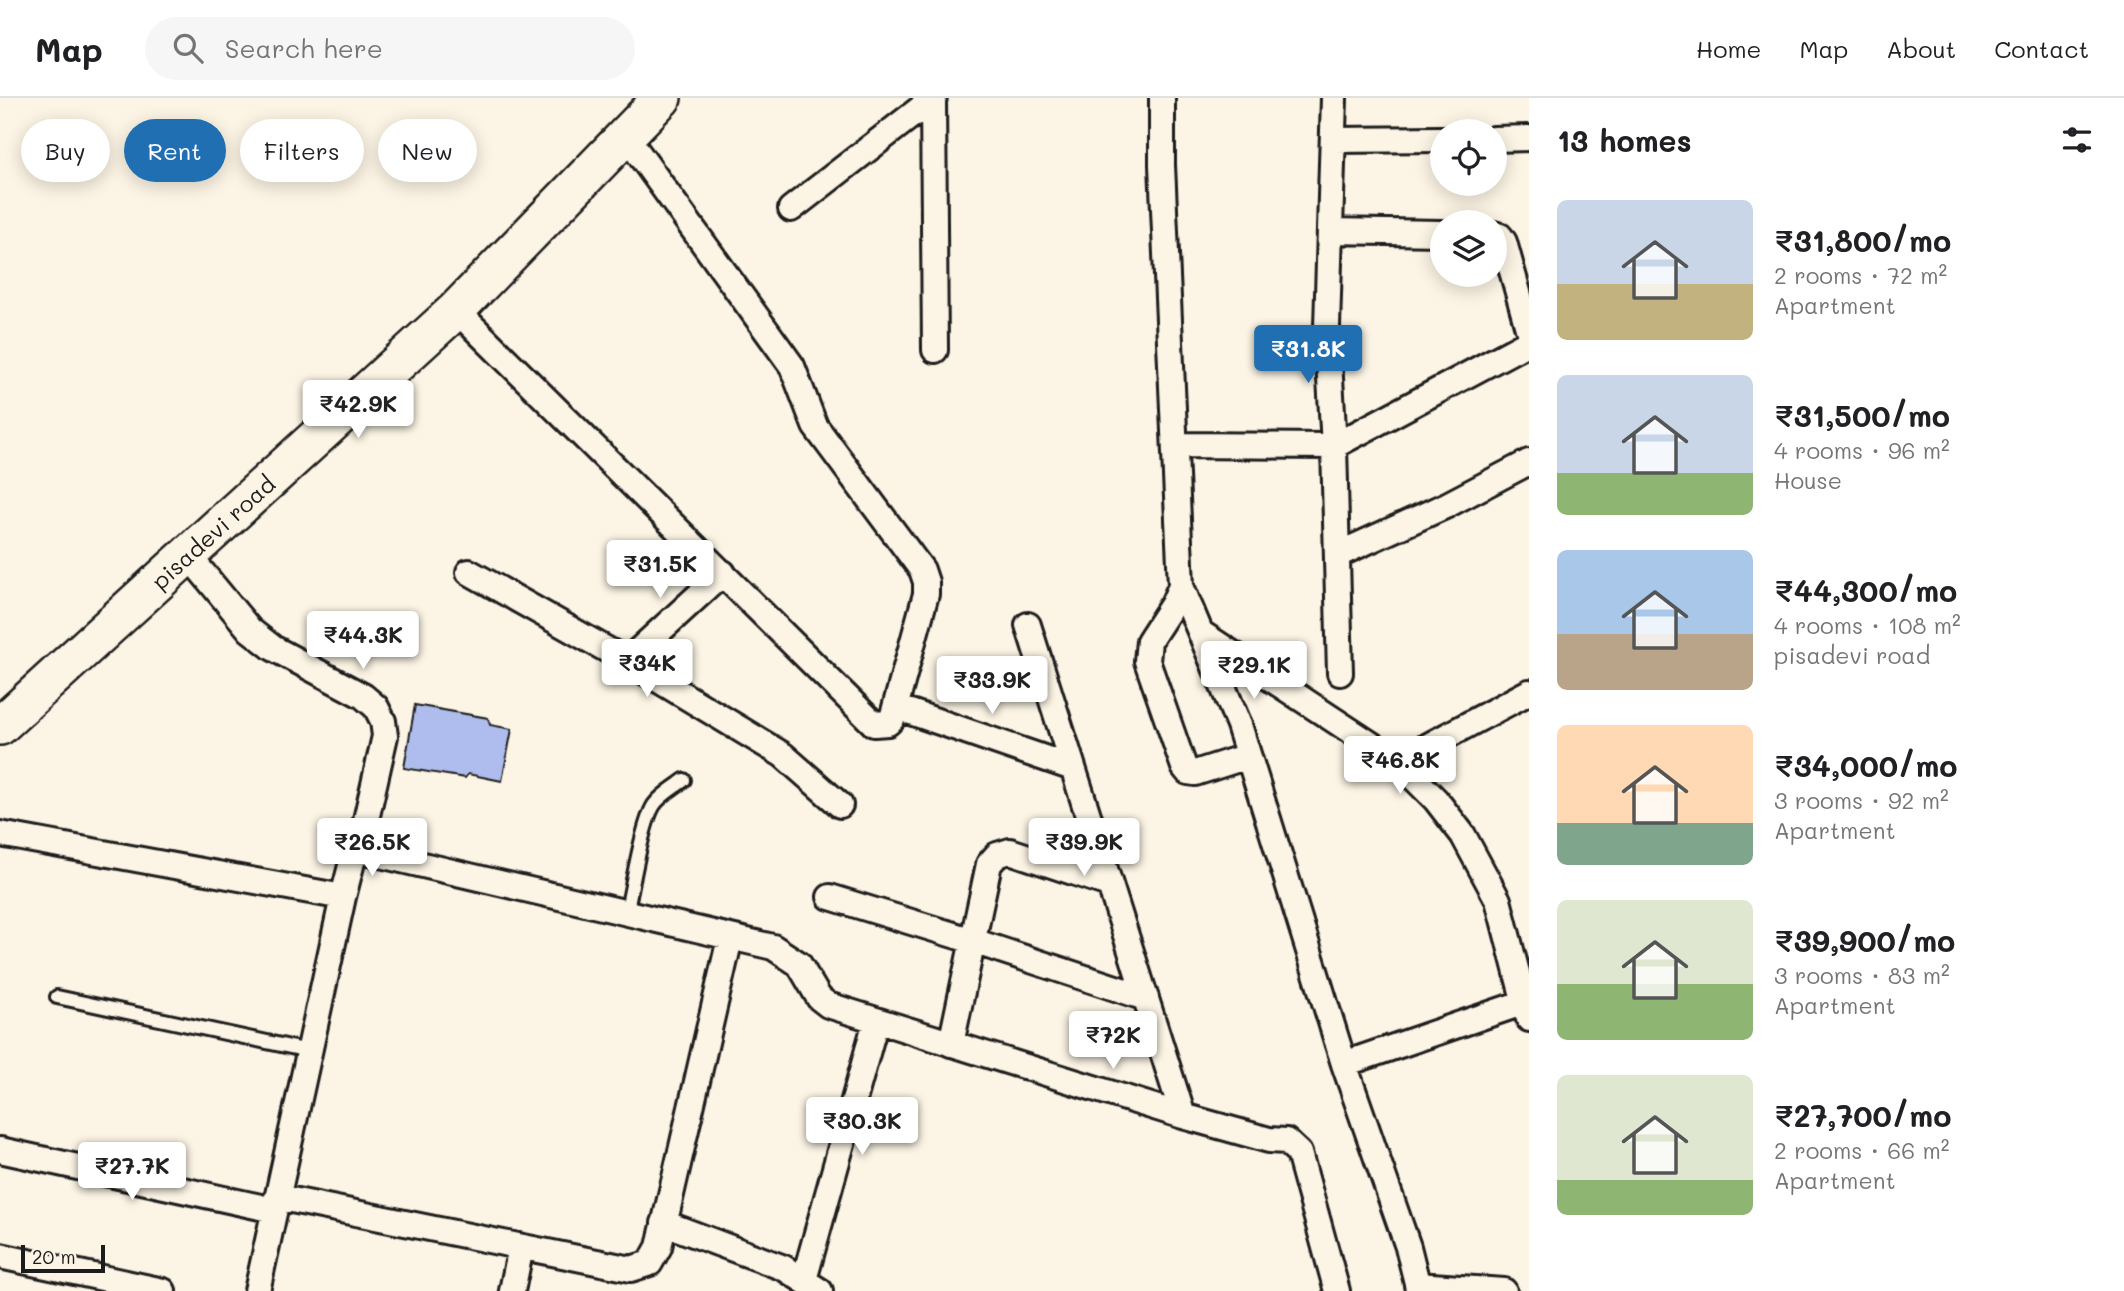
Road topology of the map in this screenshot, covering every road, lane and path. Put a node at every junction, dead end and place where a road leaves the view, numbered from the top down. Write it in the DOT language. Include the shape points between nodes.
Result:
graph roads {
  1 [pos="662,98"];
  2 [pos="934,98"];
  3 [pos="1162,98"];
  4 [pos="1334,98"];
  5 [pos="626,136"];
  6 [pos="1529,138"];
  7 [pos="1430,139"];
  8 [pos="1507,139"];
  9 [pos="1333,140"];
  10 [pos="791,209"];
  11 [pos="1330,231"];
  12 [pos="1430,233"];
  13 [pos="1507,253"];
  14 [pos="456,310"];
  15 [pos="1529,332"];
  16 [pos="1529,342"];
  17 [pos="935,350"];
  18 [pos="1176,445"];
  19 [pos="1334,446"];
  20 [pos="1529,461"];
  21 [pos="188,555"];
  22 [pos="1337,555"];
  23 [pos="469,572"];
  24 [pos="723,573"];
  25 [pos="1181,586"];
  26 [pos="1028,625"];
  27 [pos="1200,633"];
  28 [pos="627,661"];
  29 [pos="1340,673"];
  30 [pos="1529,692"];
  31 [pos="896,706"];
  32 [pos="0,726"];
  33 [pos="1248,756"];
  34 [pos="1398,762"];
  35 [pos="1073,768"];
  36 [pos="684,780"];
  37 [pos="840,805"];
  38 [pos="0,834"];
  39 [pos="359,851"];
  40 [pos="1110,884"];
  41 [pos="343,897"];
  42 [pos="830,897"];
  43 [pos="626,914"];
  44 [pos="730,938"];
  45 [pos="973,941"];
  46 [pos="57,997"];
  47 [pos="1146,998"];
  48 [pos="1527,1011"];
  49 [pos="876,1021"];
  50 [pos="951,1044"];
  51 [pos="309,1051"];
  52 [pos="1344,1064"];
  53 [pos="1183,1116"];
  54 [pos="0,1150"];
  55 [pos="276,1203"];
  56 [pos="664,1223"];
  57 [pos="521,1247"];
  58 [pos="0,1256"];
  59 [pos="812,1285"];
  60 [pos="1418,1288"];
  61 [pos="163,1291"];
  62 [pos="257,1291"];
  63 [pos="512,1291"];
  64 [pos="1336,1291"];
  65 [pos="1504,1291"];
  1 -- 5 [label="street, pisadevi road"];
  2 -- 10 [label="street"];
  2 -- 17 [label="street"];
  3 -- 18 [label="street"];
  4 -- 9 [label="street"];
  5 -- 14 [label="street, pisadevi road"];
  5 -- 31 [label="street" via="792,366 815,426 922,570 926,594"];
  6 -- 8 [label="street"];
  7 -- 9 [label="street"];
  9 -- 11 [label="street"];
  11 -- 12 [label="street"];
  11 -- 19 [label="street" via="1327,327"];
  13 -- 15 [label="street"];
  14 -- 21 [label="street, pisadevi road"];
  14 -- 24 [label="street"];
  16 -- 19 [label="street"];
  18 -- 19 [label="street"];
  18 -- 25 [label="street"];
  19 -- 22 [label="street"];
  20 -- 22 [label="street"];
  21 -- 32 [label="street, pisadevi road"];
  21 -- 39 [label="street" via="250,630 376,708 384,736"];
  22 -- 29 [label="street"];
  23 -- 28 [label="street"];
  24 -- 28 [label="street"];
  24 -- 31 [label="street" via="874,724 888,723"];
  25 -- 27 [label="street"];
  25 -- 33 [label="street" via="1149,641 1147,661 1184,767 1195,773"];
  26 -- 35 [label="street"];
  27 -- 33 [label="street"];
  27 -- 34 [label="street"];
  28 -- 37 [label="street" via="783,755"];
  30 -- 34 [label="street"];
  31 -- 35 [label="street"];
  33 -- 52 [label="street"];
  34 -- 48 [label="street" via="1463,835 1498,900"];
  35 -- 40 [label="street"];
  36 -- 43 [label="lane" via="653,806"];
  38 -- 41 [label="street"];
  39 -- 41 [label="street"];
  39 -- 43 [label="street"];
  40 -- 45 [label="street" via="1002,852 989,864"];
  40 -- 47 [label="street"];
  41 -- 51 [label="street"];
  42 -- 45 [label="street"];
  43 -- 44 [label="street"];
  44 -- 49 [label="street" via="784,953 799,964 822,1002"];
  44 -- 56 [label="street"];
  45 -- 47 [label="street"];
  45 -- 50 [label="street"];
  46 -- 51 [label="lane"];
  47 -- 53 [label="street"];
  48 -- 52 [label="street"];
  49 -- 50 [label="street"];
  49 -- 59 [label="street"];
  50 -- 53 [label="street"];
  51 -- 55 [label="street"];
  52 -- 60 [label="street"];
  53 -- 64 [label="street" via="1286,1141 1300,1153"];
  54 -- 55 [label="street"];
  55 -- 57 [label="street"];
  55 -- 62 [label="street"];
  56 -- 57 [label="street" via="650,1263 631,1269"];
  56 -- 59 [label="street" via="784,1268"];
  57 -- 63 [label="street"];
  58 -- 61 [label="street"];
  60 -- 65 [label="street"];
}
